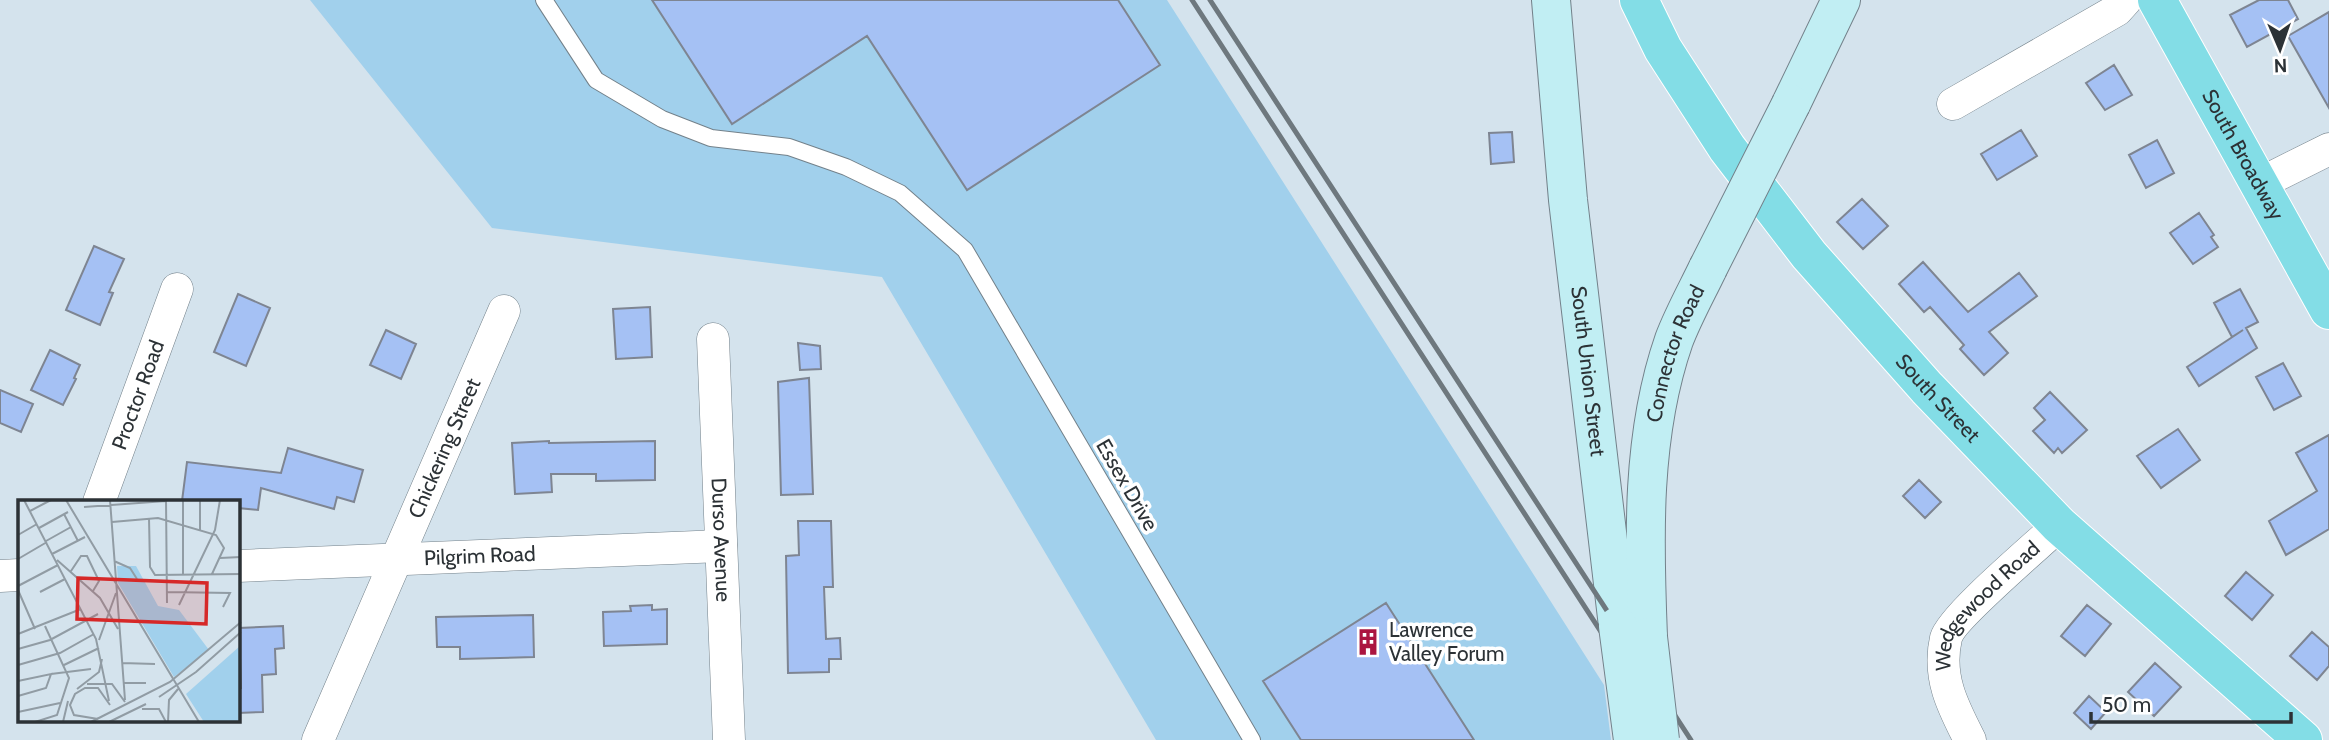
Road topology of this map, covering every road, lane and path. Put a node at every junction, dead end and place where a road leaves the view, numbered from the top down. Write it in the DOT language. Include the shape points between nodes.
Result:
graph roads {
  1 [pos="544,0"];
  2 [pos="1551,0"];
  3 [pos="1639,0"];
  4 [pos="1841,0"];
  5 [pos="2126,0"];
  6 [pos="2157,0"];
  7 [pos="1953,104"];
  8 [pos="2329,149"];
  9 [pos="2259,184"];
  10 [pos="177,289"];
  11 [pos="2329,310"];
  12 [pos="504,311"];
  13 [pos="713,339"];
  14 [pos="100,500"];
  15 [pos="2059,525"];
  16 [pos="721,546"];
  17 [pos="396,559"];
  18 [pos="240,566"];
  19 [pos="18,575"];
  20 [pos="0,576"];
  21 [pos="1633,632"];
  22 [pos="318,740"];
  23 [pos="729,740"];
  24 [pos="1252,740"];
  25 [pos="1633,740"];
  26 [pos="1660,740"];
  27 [pos="1970,740"];
  28 [pos="2303,740"];
  1 -- 24 [label="lane, Essex Drive" via="596,80 662,120 711,138 789,147 846,167 900,193 965,250"];
  2 -- 21 [label="main road, South Union Street" via="1568,200"];
  3 -- 15 [label="main road, South Street" via="1663,48 1727,148 1809,255 1927,388"];
  4 -- 21 [label="main road, Connector Road, bridge" via="1674,340 1655,414"];
  5 -- 7 [label="street" via="2117,10"];
  6 -- 9 [label="main road, South Broadway"];
  8 -- 9 [label="street"];
  9 -- 11 [label="main road, South Broadway"];
  10 -- 14 [label="street, Proctor Road"];
  12 -- 17 [label="street, Chickering Street"];
  13 -- 16 [label="street, Durso Avenue"];
  15 -- 27 [label="street, Wedgewood Road" via="1970,607 1947,636 1944,671 1948,698"];
  15 -- 28 [label="main road, South Street"];
  16 -- 17 [label="street, Pilgrim Road"];
  16 -- 23 [label="street, Durso Avenue"];
  17 -- 18 [label="street, Pilgrim Road"];
  17 -- 22 [label="street, Chickering Street"];
  19 -- 20 [label="street"];
  21 -- 25 [label="main road, South Union Street, bridge"];
  21 -- 26 [label="main road, Connector Road, bridge"];
}
